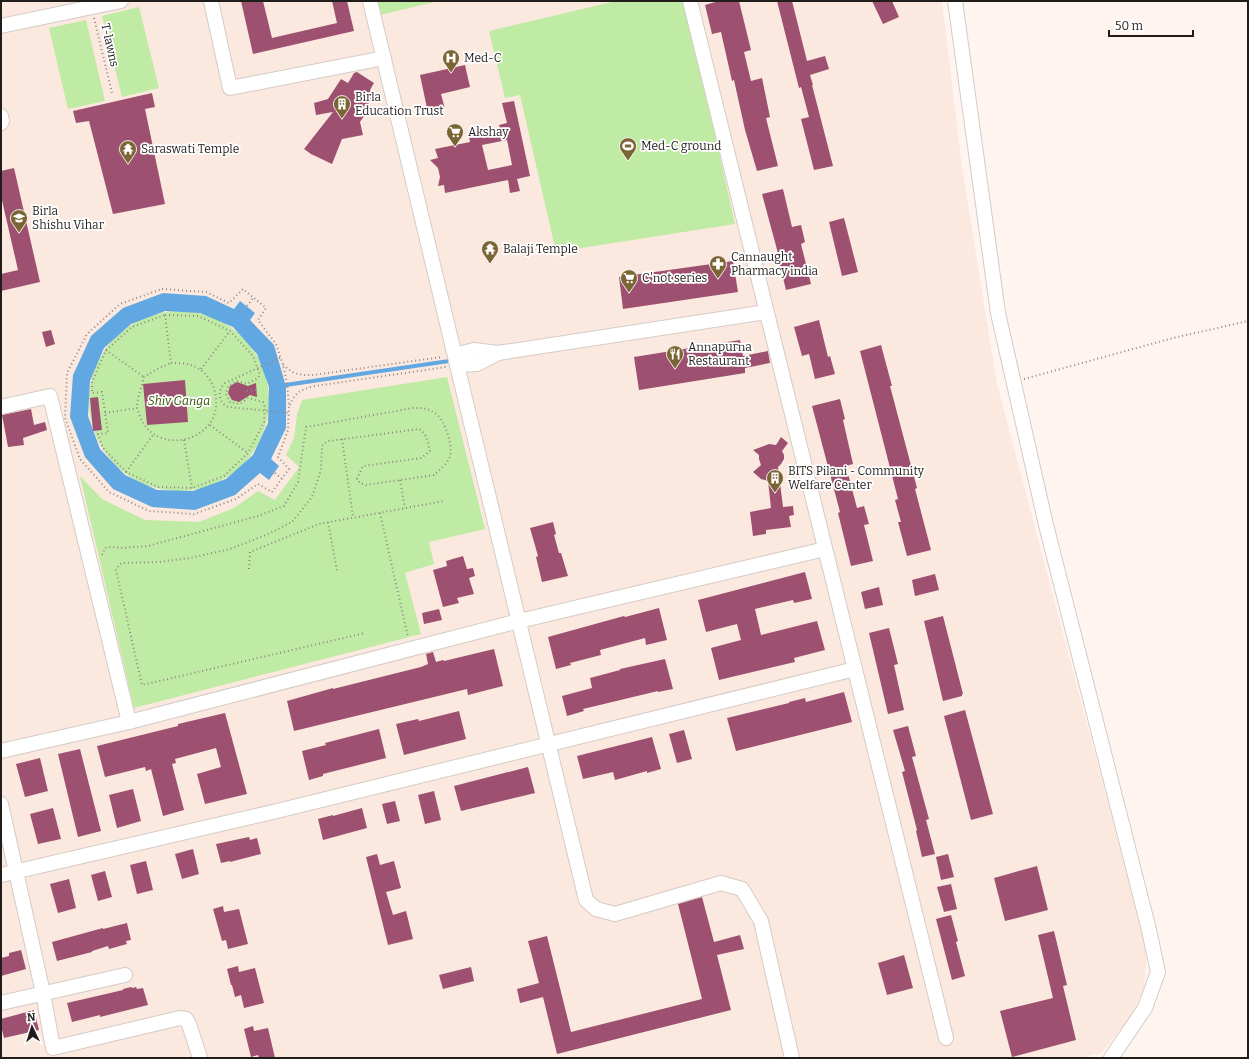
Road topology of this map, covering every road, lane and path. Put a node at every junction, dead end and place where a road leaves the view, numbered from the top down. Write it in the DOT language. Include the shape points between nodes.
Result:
graph roads {
  1 [pos="121,1"];
  2 [pos="211,1"];
  3 [pos="370,1"];
  4 [pos="690,1"];
  5 [pos="955,1"];
  6 [pos="92,7"];
  7 [pos="1,26"];
  8 [pos="384,58"];
  9 [pos="112,93"];
  10 [pos="1,116"];
  11 [pos="1,123"];
  12 [pos="253,298"];
  13 [pos="247,306"];
  14 [pos="766,312"];
  15 [pos="165,315"];
  16 [pos="1248,321"];
  17 [pos="230,331"];
  18 [pos="106,350"];
  19 [pos="280,358"];
  20 [pos="456,360"];
  21 [pos="171,363"];
  22 [pos="283,365"];
  23 [pos="258,368"];
  24 [pos="201,370"];
  25 [pos="144,377"];
  26 [pos="1014,382"];
  27 [pos="256,390"];
  28 [pos="247,391"];
  29 [pos="289,406"];
  30 [pos="1,407"];
  31 [pos="137,408"];
  32 [pos="265,411"];
  33 [pos="105,412"];
  34 [pos="289,413"];
  35 [pos="210,425"];
  36 [pos="153,435"];
  37 [pos="342,439"];
  38 [pos="184,440"];
  39 [pos="248,453"];
  40 [pos="126,472"];
  41 [pos="275,473"];
  42 [pos="282,479"];
  43 [pos="400,480"];
  44 [pos="192,488"];
  45 [pos="444,502"];
  46 [pos="405,508"];
  47 [pos="380,513"];
  48 [pos="353,518"];
  49 [pos="328,522"];
  50 [pos="825,549"];
  51 [pos="100,559"];
  52 [pos="249,569"];
  53 [pos="337,571"];
  54 [pos="519,621"];
  55 [pos="365,633"];
  56 [pos="410,649"];
  57 [pos="855,669"];
  58 [pos="128,722"];
  59 [pos="549,744"];
  60 [pos="1,751"];
  61 [pos="1,804"];
  62 [pos="16,871"];
  63 [pos="1,874"];
  64 [pos="125,975"];
  65 [pos="43,993"];
  66 [pos="1,1003"];
  67 [pos="946,1038"];
  68 [pos="55,1053"];
  69 [pos="200,1058"];
  70 [pos="792,1058"];
  71 [pos="1111,1058"];
  1 -- 6 [label="street"];
  2 -- 8 [label="street" via="230,88"];
  3 -- 8 [label="street"];
  4 -- 14 [label="street"];
  5 -- 26 [label="street" via="998,313"];
  6 -- 7 [label="street"];
  6 -- 9 [label="path, T-lawns"];
  8 -- 20 [label="street"];
  10 -- 11 [label="street"];
  12 -- 13 [label="path"];
  12 -- 19 [label="path" via="266,308 258,320 276,344"];
  12 -- 42 [label="path" via="243,289 229,302 206,292 162,289 120,304 87,334 67,373 65,418 80,459 104,487 109,492 149,511 194,514 236,499 258,484 272,492"];
  14 -- 20 [label="street" via="498,353 474,350"];
  14 -- 50 [label="street"];
  15 -- 17 [label="path" via="198,316"];
  15 -- 18 [label="path" via="132,327"];
  15 -- 21 [label="path"];
  16 -- 26 [label="path" via="1173,338"];
  17 -- 23 [label="path" via="253,356"];
  17 -- 24 [label="path"];
  18 -- 25 [label="path"];
  18 -- 33 [label="path" via="92,382 92,393 102,392"];
  19 -- 22 [label="path"];
  19 -- 23 [label="path"];
  20 -- 22 [label="path" via="313,375 294,373"];
  20 -- 29 [label="path" via="310,387 296,393"];
  20 -- 54 [label="street"];
  21 -- 24 [label="path" via="187,364"];
  21 -- 25 [label="path"];
  22 -- 29 [label="path"];
  23 -- 32 [label="path" via="226,383 220,388 219,395 222,403 228,407"];
  23 -- 32 [label="path" via="258,378 247,384 237,381 228,386 226,394 230,402 240,404 248,398 263,402"];
  24 -- 35 [label="path" via="211,381 217,395 216,411"];
  25 -- 31 [label="path"];
  26 -- 71 [label="street" via="1046,525 1158,972 1145,1008"];
  27 -- 28 [label="path"];
  29 -- 34 [label="path"];
  30 -- 58 [label="street" via="50,396"];
  31 -- 33 [label="path"];
  31 -- 36 [label="path" via="142,423"];
  32 -- 34 [label="path"];
  32 -- 39 [label="path" via="264,422"];
  33 -- 40 [label="path" via="108,433 98,434 103,448"];
  34 -- 42 [label="path" via="288,430 278,457 289,469"];
  35 -- 38 [label="path" via="199,435"];
  35 -- 39 [label="path"];
  36 -- 38 [label="path" via="169,440"];
  36 -- 40 [label="path"];
  37 -- 43 [label="path" via="423,430 430,451 427,454 421,458 363,466 358,479 366,485"];
  37 -- 48 [label="path"];
  37 -- 55 [label="path" via="323,444 321,470 312,497 292,522 266,536 230,549 190,558 122,563 116,570 142,685"];
  38 -- 44 [label="path"];
  39 -- 44 [label="path" via="224,476"];
  40 -- 44 [label="path" via="158,487"];
  41 -- 42 [label="path"];
  43 -- 46 [label="path"];
  43 -- 51 [label="path" via="434,475 450,458 451,448 443,422 435,413 424,408 414,408 306,426 298,482 284,506 258,516 148,546 105,548"];
  45 -- 46 [label="path"];
  46 -- 47 [label="path"];
  47 -- 48 [label="path"];
  47 -- 56 [label="path"];
  48 -- 49 [label="path"];
  49 -- 52 [label="path" via="250,552"];
  49 -- 53 [label="path"];
  50 -- 54 [label="street"];
  50 -- 57 [label="street"];
  54 -- 56 [label="street"];
  54 -- 59 [label="street"];
  56 -- 58 [label="street"];
  57 -- 59 [label="street"];
  57 -- 67 [label="street"];
  58 -- 60 [label="street"];
  59 -- 62 [label="street" via="277,811"];
  59 -- 70 [label="street" via="586,900 596,909 615,914 721,883 742,889 761,921"];
  61 -- 62 [label="street"];
  62 -- 63 [label="street"];
  62 -- 65 [label="street"];
  64 -- 65 [label="street"];
  65 -- 66 [label="street"];
  65 -- 68 [label="street"];
  68 -- 69 [label="street" via="180,1018 189,1024"];
}
